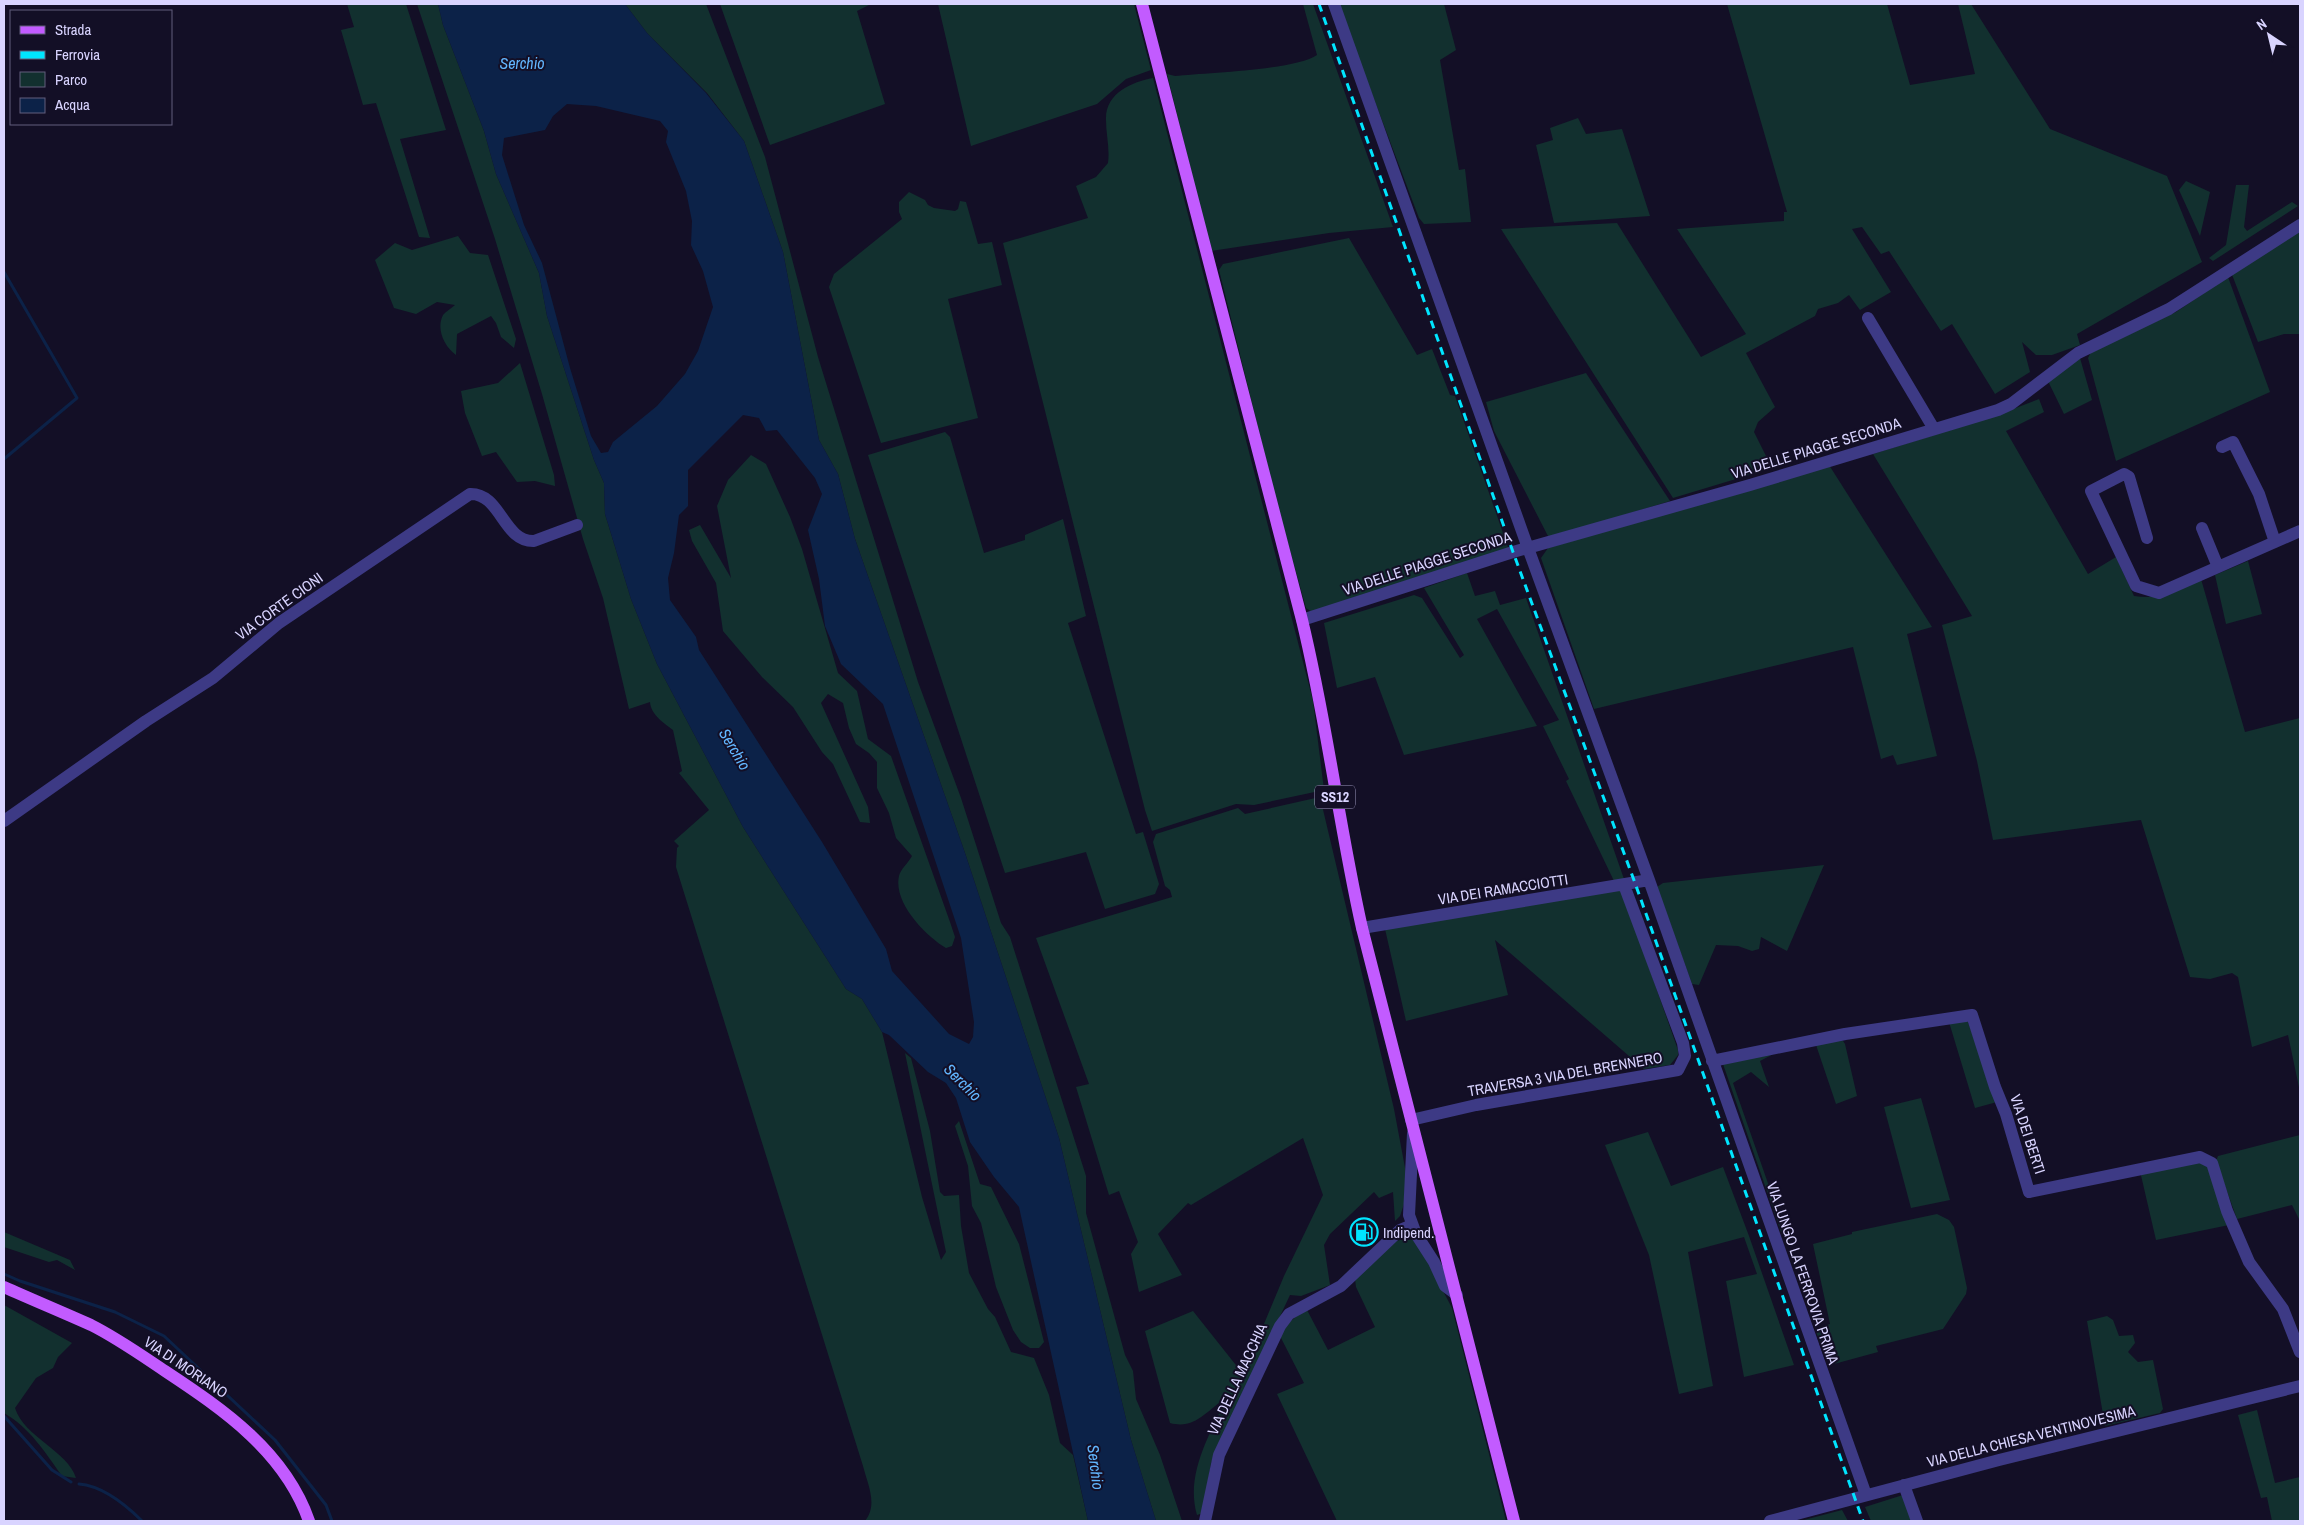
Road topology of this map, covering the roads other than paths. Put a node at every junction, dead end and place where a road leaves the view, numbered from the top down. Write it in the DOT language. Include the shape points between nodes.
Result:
graph roads {
  1 [pos="1142,4"];
  2 [pos="1334,4"];
  3 [pos="2300,225"];
  4 [pos="1868,318"];
  5 [pos="1934,429"];
  6 [pos="2222,447"];
  7 [pos="577,526"];
  8 [pos="2202,528"];
  9 [pos="2300,531"];
  10 [pos="2147,538"];
  11 [pos="2275,542"];
  12 [pos="1528,548"];
  13 [pos="2218,568"];
  14 [pos="1302,620"];
  15 [pos="4,821"];
  16 [pos="1649,880"];
  17 [pos="1624,885"];
  18 [pos="1362,928"];
  19 [pos="1712,1061"];
  20 [pos="1412,1126"];
  21 [pos="1412,1225"];
  22 [pos="4,1287"];
  23 [pos="1457,1295"];
  24 [pos="2300,1352"];
  25 [pos="2300,1386"];
  26 [pos="1904,1485"];
  27 [pos="1866,1495"];
  28 [pos="309,1521"];
  29 [pos="1205,1521"];
  30 [pos="1514,1521"];
  31 [pos="1770,1521"];
  32 [pos="1918,1521"];
  1 -- 14 [label="main road, SS12"];
  2 -- 12 [label="street, VIA LUNGO LA FERROVIA PRIMA"];
  3 -- 5 [label="street, VIA DELLE PIAGGE SECONDA" via="2169,309 2078,352 2012,404"];
  4 -- 5 [label="street"];
  5 -- 12 [label="street, VIA DELLE PIAGGE SECONDA"];
  6 -- 11 [label="street" via="2233,442 2259,494"];
  7 -- 15 [label="street, VIA CORTE CIONI" via="527,541 514,532 488,499 470,494 279,623 213,678"];
  8 -- 13 [label="street"];
  9 -- 11 [label="street"];
  10 -- 13 [label="street" via="2129,476 2124,474 2092,491 2139,588 2163,592"];
  11 -- 13 [label="street"];
  12 -- 14 [label="street, VIA DELLE PIAGGE SECONDA"];
  12 -- 16 [label="street, VIA LUNGO LA FERROVIA PRIMA"];
  14 -- 18 [label="main road, SS12" via="1318,687 1344,844"];
  16 -- 17 [label="street, VIA DEI RAMACCIOTTI"];
  16 -- 19 [label="street, VIA LUNGO LA FERROVIA PRIMA"];
  17 -- 18 [label="street, VIA DEI RAMACCIOTTI"];
  17 -- 20 [label="street, TRAVERSA 3 VIA DEL BRENNERO" via="1683,1043 1685,1056 1678,1070 1476,1105"];
  18 -- 20 [label="main road, SS12"];
  19 -- 24 [label="street, VIA DEI BERTI" via="1819,1039 1972,1016 2029,1192 2200,1157 2208,1159 2249,1262 2283,1309"];
  19 -- 27 [label="street, VIA LUNGO LA FERROVIA PRIMA"];
  20 -- 21 [label="street" via="1409,1215"];
  20 -- 23 [label="main road, SS12"];
  21 -- 23 [label="street" via="1445,1286"];
  21 -- 29 [label="street, VIA DELLA MACCHIA" via="1400,1230 1341,1286 1289,1314 1280,1326 1219,1455"];
  22 -- 28 [label="main road, VIA DI MORIANO" via="111,1336 233,1419 282,1470 303,1503"];
  23 -- 30 [label="main road, SS12"];
  25 -- 26 [label="street, VIA DELLA CHIESA VENTINOVESIMA"];
  26 -- 27 [label="street, VIA DELLA CHIESA VENTINOVESIMA"];
  26 -- 32 [label="street"];
  27 -- 31 [label="street, VIA DELLA CHIESA VENTINOVESIMA"];
}
